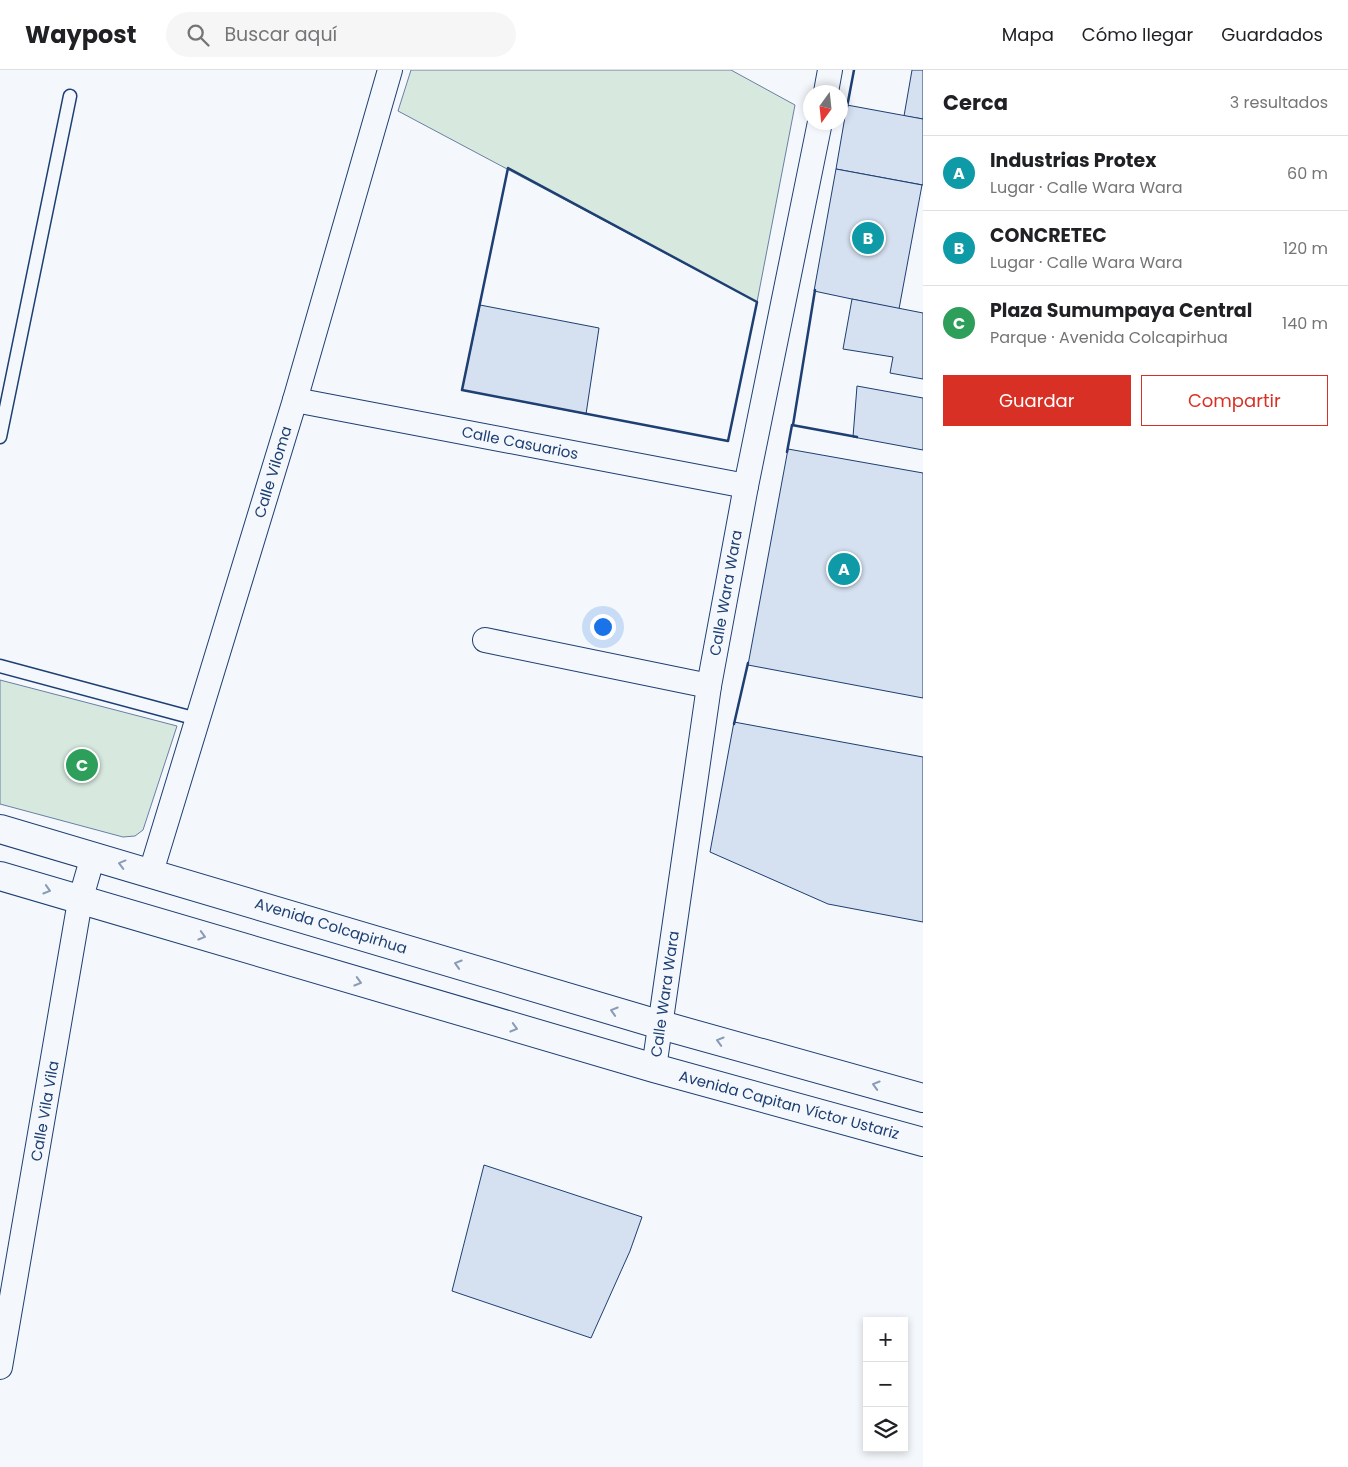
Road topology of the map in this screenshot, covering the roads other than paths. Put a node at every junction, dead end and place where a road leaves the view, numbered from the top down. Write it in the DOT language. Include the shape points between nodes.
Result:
graph roads {
  1 [pos="390,70"];
  2 [pos="830,70"];
  3 [pos="827,85"];
  4 [pos="70,96"];
  5 [pos="818,130"];
  6 [pos="295,400"];
  7 [pos="0,437"];
  8 [pos="746,486"];
  9 [pos="485,640"];
  10 [pos="0,666"];
  11 [pos="708,686"];
  12 [pos="198,719"];
  13 [pos="0,829"];
  14 [pos="93,856"];
  15 [pos="151,872"];
  16 [pos="0,876"];
  17 [pos="80,900"];
  18 [pos="661,1025"];
  19 [pos="654,1068"];
  20 [pos="923,1098"];
  21 [pos="923,1142"];
  22 [pos="0,1366"];
  1 -- 6 [label="street, Calle Viloma"];
  2 -- 3 [label="street"];
  4 -- 7 [label="lane"];
  5 -- 8 [label="street, Calle Wara Wara"];
  6 -- 8 [label="street, Calle Casuarios"];
  6 -- 12 [label="street, Calle Viloma"];
  8 -- 11 [label="street, Calle Wara Wara"];
  9 -- 11 [label="street"];
  10 -- 12 [label="lane"];
  11 -- 18 [label="street, Calle Wara Wara"];
  12 -- 15 [label="street, Calle Viloma"];
  13 -- 14 [label="main road, Avenida Colcapirhua"];
  15 -- 14 [label="main road, Avenida Colcapirhua, one-way"];
  14 -- 17 [label="street, Calle Vila Vila"];
  18 -- 15 [label="main road, Avenida Colcapirhua, one-way"];
  16 -- 17 [label="main road, one-way"];
  17 -- 19 [label="main road, one-way"];
  17 -- 22 [label="street, Calle Vila Vila"];
  18 -- 19 [label="street, Calle Wara Wara"];
  20 -- 18 [label="main road, one-way"];
  19 -- 21 [label="main road, Avenida Capitan Víctor Ustariz"];
}
